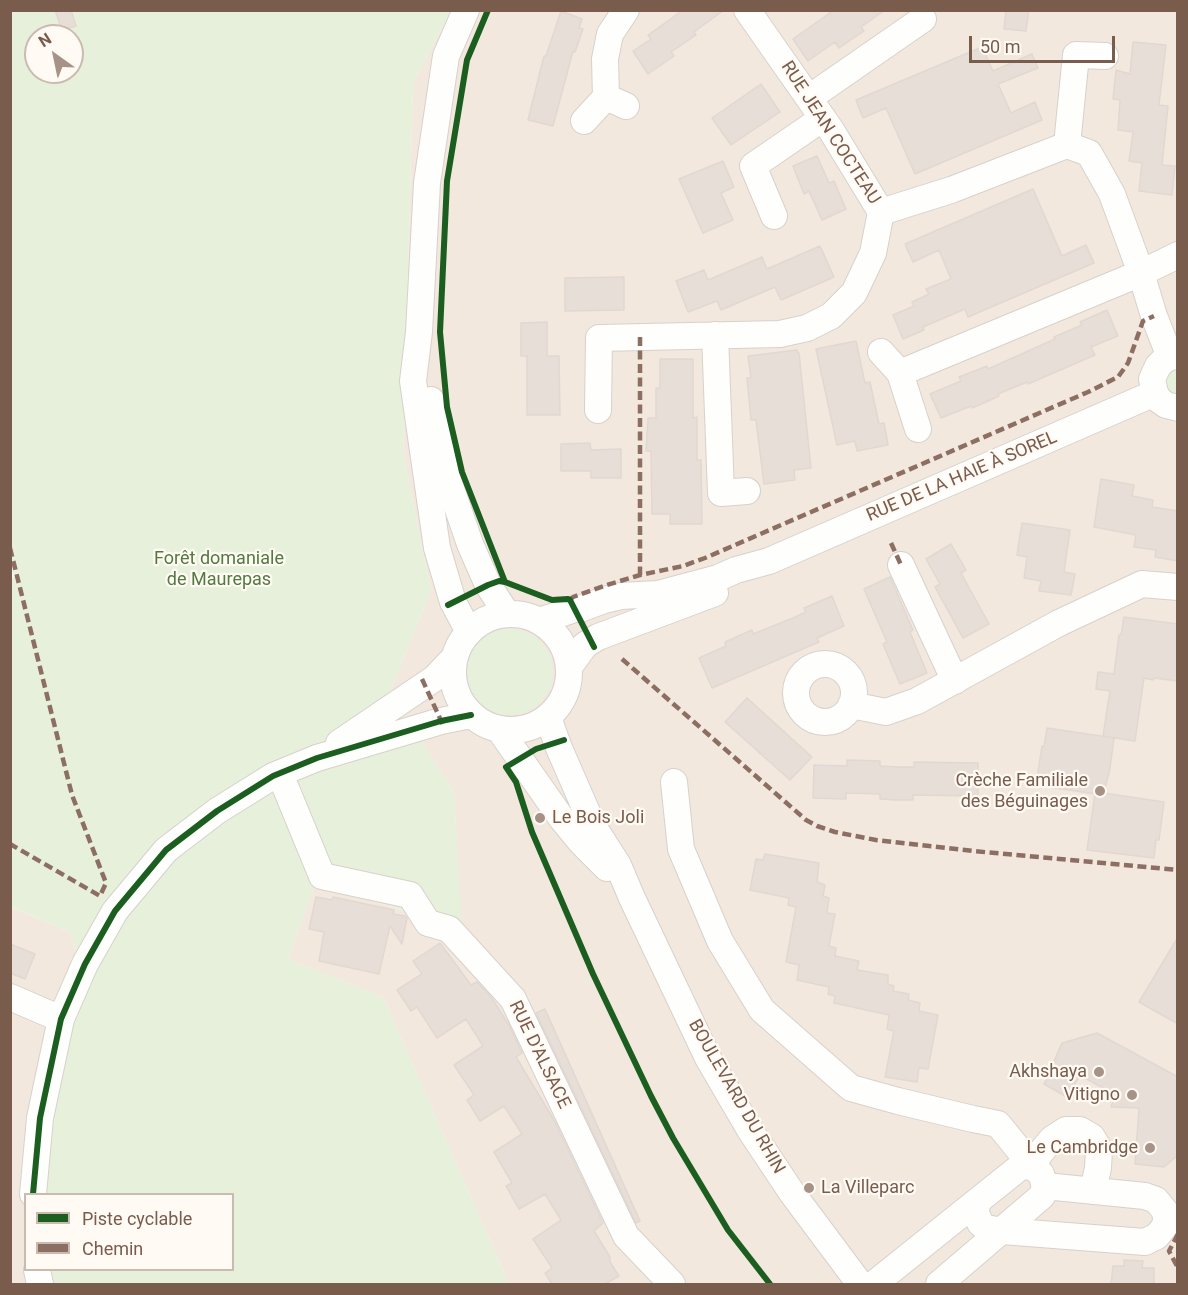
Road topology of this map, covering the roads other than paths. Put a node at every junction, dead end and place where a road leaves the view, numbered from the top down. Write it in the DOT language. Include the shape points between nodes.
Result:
graph roads {
  1 [pos="466,10"];
  2 [pos="626,10"];
  3 [pos="747,10"];
  4 [pos="923,19"];
  5 [pos="1105,56"];
  6 [pos="816,108"];
  7 [pos="584,121"];
  8 [pos="1067,145"];
  9 [pos="881,212"];
  10 [pos="774,216"];
  11 [pos="1178,255"];
  12 [pos="1141,273"];
  13 [pos="418,332"];
  14 [pos="714,335"];
  15 [pos="881,352"];
  16 [pos="1174,356"];
  17 [pos="900,373"];
  18 [pos="1155,393"];
  19 [pos="1178,408"];
  20 [pos="598,411"];
  21 [pos="918,429"];
  22 [pos="747,491"];
  23 [pos="769,561"];
  24 [pos="901,565"];
  25 [pos="1178,587"];
  26 [pos="507,614"];
  27 [pos="538,621"];
  28 [pos="469,632"];
  29 [pos="454,658"];
  30 [pos="568,667"];
  31 [pos="955,681"];
  32 [pos="851,705"];
  33 [pos="471,715"];
  34 [pos="549,716"];
  35 [pos="500,729"];
  36 [pos="317,758"];
  37 [pos="280,774"];
  38 [pos="674,782"];
  39 [pos="632,898"];
  40 [pos="10,997"];
  41 [pos="61,1019"];
  42 [pos="1038,1176"];
  43 [pos="1093,1191"];
  44 [pos="33,1193"];
  45 [pos="977,1202"];
  46 [pos="1172,1219"];
  47 [pos="1002,1231"];
  48 [pos="672,1284"];
  49 [pos="860,1284"];
  50 [pos="874,1284"];
  51 [pos="939,1284"];
  1 -- 13 [label="street" via="446,56 432,148"];
  2 -- 7 [label="street" via="610,34 605,59 616,101"];
  3 -- 6 [label="street, RUE JEAN COCTEAU"];
  4 -- 6 [label="street"];
  5 -- 8 [label="street" via="1076,55"];
  6 -- 9 [label="street, RUE JEAN COCTEAU"];
  6 -- 10 [label="street" via="753,166"];
  8 -- 9 [label="street, RUE JEAN COCTEAU" via="951,190"];
  8 -- 12 [label="street" via="1089,153 1095,163 1112,194"];
  9 -- 14 [label="street" via="873,253 854,293 831,316 807,328 780,334"];
  11 -- 12 [label="street"];
  12 -- 16 [label="street" via="1154,316"];
  12 -- 17 [label="street"];
  13 -- 26 [label="street" via="446,474 470,544 488,585"];
  13 -- 28 [label="street" via="413,381 437,548 453,602"];
  14 -- 20 [label="street" via="599,338"];
  14 -- 22 [label="street" via="721,493"];
  15 -- 17 [label="street"];
  16 -- 18 [label="street" via="1163,360 1154,372"];
  17 -- 21 [label="street"];
  18 -- 19 [label="street" via="1166,405"];
  18 -- 23 [label="street, RUE DE LA HAIE À SOREL"];
  23 -- 27 [label="street, RUE DE LA HAIE À SOREL" via="658,594 621,596"];
  23 -- 30 [label="street, RUE DE LA HAIE À SOREL" via="740,582 598,637 585,645"];
  24 -- 31 [label="street"];
  25 -- 31 [label="street" via="1142,584 1059,623"];
  26 -- 27 [label="street"];
  26 -- 28 [label="street" via="480,622"];
  27 -- 30 [label="street" via="560,640"];
  28 -- 29 [label="street"];
  29 -- 33 [label="street" via="455,689"];
  29 -- 36 [label="street" via="435,678"];
  30 -- 34 [label="street" via="565,693"];
  31 -- 32 [label="street" via="886,712"];
  33 -- 35 [label="street"];
  33 -- 36 [label="street"];
  34 -- 35 [label="street" via="534,725"];
  34 -- 39 [label="street, BOULEVARD DU RHIN" via="593,826 618,865"];
  35 -- 39 [label="street, BOULEVARD DU RHIN" via="562,819"];
  36 -- 37 [label="street"];
  37 -- 41 [label="street" via="217,811 166,850 115,912 85,964"];
  37 -- 48 [label="street, RUE D'ALSACE" via="322,876 410,895 428,923 448,929 513,999 626,1236"];
  38 -- 42 [label="street" via="681,849 720,941 762,1010 851,1088 998,1124"];
  39 -- 49 [label="street, BOULEVARD DU RHIN" via="708,1058 750,1130"];
  40 -- 41 [label="street"];
  41 -- 44 [label="street" via="40,1118"];
  42 -- 43 [label="street"];
  42 -- 43 [label="street" via="1041,1152 1052,1139 1066,1130 1080,1130 1092,1137 1099,1149"];
  42 -- 45 [label="street" via="1020,1167"];
  42 -- 47 [label="street" via="1042,1196"];
  43 -- 46 [label="street" via="1156,1200"];
  45 -- 47 [label="street" via="980,1223"];
  45 -- 50 [label="street"];
  46 -- 47 [label="street" via="1157,1236 1145,1242"];
  47 -- 51 [label="street"];
}
